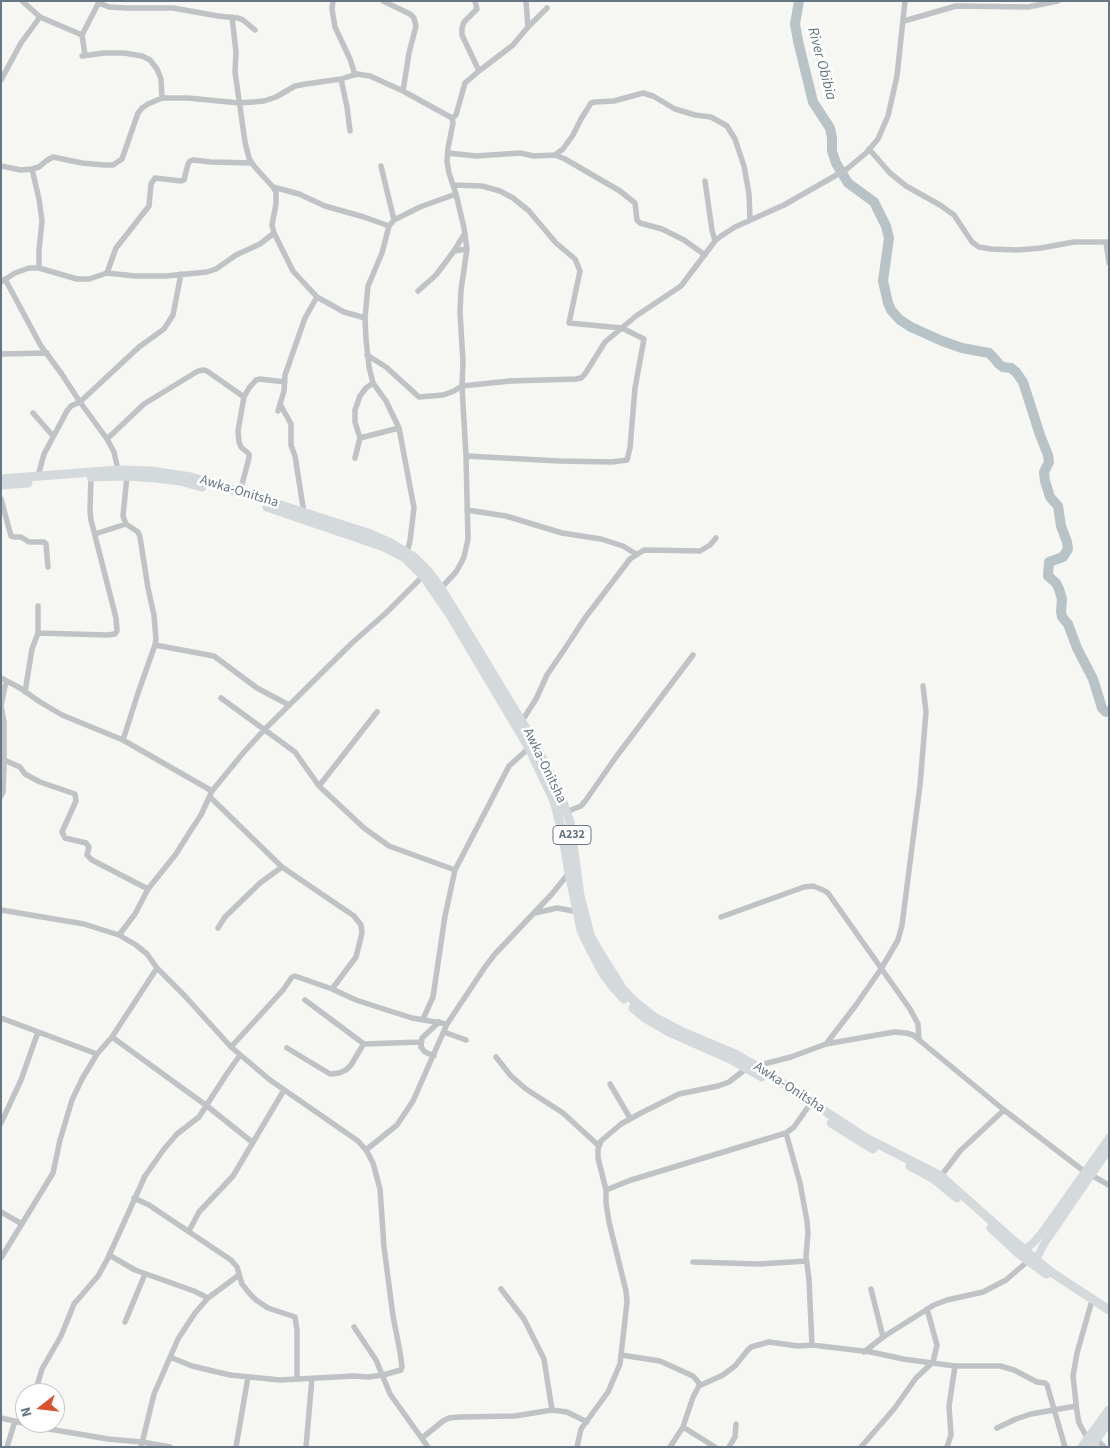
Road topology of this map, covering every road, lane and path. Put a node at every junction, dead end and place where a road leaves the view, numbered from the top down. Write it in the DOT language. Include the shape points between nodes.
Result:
graph roads {
  1 [pos="22,1"];
  2 [pos="333,1"];
  3 [pos="383,1"];
  4 [pos="475,1"];
  5 [pos="526,1"];
  6 [pos="905,1"];
  7 [pos="1058,1"];
  8 [pos="99,2"];
  9 [pos="547,8"];
  10 [pos="40,17"];
  11 [pos="232,17"];
  12 [pos="904,21"];
  13 [pos="528,27"];
  14 [pos="255,30"];
  15 [pos="82,35"];
  16 [pos="479,71"];
  17 [pos="354,75"];
  18 [pos="341,79"];
  19 [pos="1,80"];
  20 [pos="403,91"];
  21 [pos="162,98"];
  22 [pos="240,103"];
  23 [pos="452,118"];
  24 [pos="350,131"];
  25 [pos="869,149"];
  26 [pos="448,154"];
  27 [pos="555,155"];
  28 [pos="252,163"];
  29 [pos="1,166"];
  30 [pos="381,166"];
  31 [pos="32,170"];
  32 [pos="705,181"];
  33 [pos="452,185"];
  34 [pos="273,187"];
  35 [pos="456,194"];
  36 [pos="394,220"];
  37 [pos="750,220"];
  38 [pos="389,226"];
  39 [pos="274,233"];
  40 [pos="465,233"];
  41 [pos="715,241"];
  42 [pos="1108,242"];
  43 [pos="467,249"];
  44 [pos="454,251"];
  45 [pos="706,255"];
  46 [pos="1109,262"];
  47 [pos="40,268"];
  48 [pos="107,273"];
  49 [pos="181,274"];
  50 [pos="3,281"];
  51 [pos="418,291"];
  52 [pos="317,296"];
  53 [pos="365,318"];
  54 [pos="622,328"];
  55 [pos="47,353"];
  56 [pos="1,354"];
  57 [pos="368,355"];
  58 [pos="285,382"];
  59 [pos="373,383"];
  60 [pos="462,386"];
  61 [pos="244,397"];
  62 [pos="80,402"];
  63 [pos="280,403"];
  64 [pos="278,411"];
  65 [pos="33,413"];
  66 [pos="399,428"];
  67 [pos="53,436"];
  68 [pos="360,438"];
  69 [pos="107,439"];
  70 [pos="466,456"];
  71 [pos="355,458"];
  72 [pos="118,470"];
  73 [pos="38,476"];
  74 [pos="127,476"];
  75 [pos="91,477"];
  76 [pos="1,479"];
  77 [pos="1,485"];
  78 [pos="240,492"];
  79 [pos="1,499"];
  80 [pos="467,510"];
  81 [pos="304,513"];
  82 [pos="126,524"];
  83 [pos="95,534"];
  84 [pos="716,538"];
  85 [pos="407,552"];
  86 [pos="636,554"];
  87 [pos="48,567"];
  88 [pos="426,573"];
  89 [pos="441,588"];
  90 [pos="38,606"];
  91 [pos="38,633"];
  92 [pos="155,645"];
  93 [pos="693,655"];
  94 [pos="4,680"];
  95 [pos="924,686"];
  96 [pos="25,692"];
  97 [pos="221,698"];
  98 [pos="290,705"];
  99 [pos="1,706"];
  100 [pos="377,712"];
  101 [pos="522,721"];
  102 [pos="264,730"];
  103 [pos="124,740"];
  104 [pos="529,748"];
  105 [pos="4,760"];
  106 [pos="319,786"];
  107 [pos="211,794"];
  108 [pos="1,796"];
  109 [pos="566,812"];
  110 [pos="575,865"];
  111 [pos="282,867"];
  112 [pos="455,870"];
  113 [pos="569,873"];
  114 [pos="148,889"];
  115 [pos="1,910"];
  116 [pos="535,913"];
  117 [pos="580,913"];
  118 [pos="721,917"];
  119 [pos="218,928"];
  120 [pos="120,934"];
  121 [pos="157,968"];
  122 [pos="881,969"];
  123 [pos="332,989"];
  124 [pos="305,1000"];
  125 [pos="1,1018"];
  126 [pos="423,1019"];
  127 [pos="439,1022"];
  128 [pos="448,1024"];
  129 [pos="38,1032"];
  130 [pos="444,1032"];
  131 [pos="112,1037"];
  132 [pos="919,1039"];
  133 [pos="466,1040"];
  134 [pos="421,1042"];
  135 [pos="364,1044"];
  136 [pos="826,1044"];
  137 [pos="231,1048"];
  138 [pos="288,1048"];
  139 [pos="97,1054"];
  140 [pos="240,1055"];
  141 [pos="434,1056"];
  142 [pos="496,1057"];
  143 [pos="751,1067"];
  144 [pos="610,1084"];
  145 [pos="284,1090"];
  146 [pos="206,1106"];
  147 [pos="808,1107"];
  148 [pos="1004,1110"];
  149 [pos="630,1118"];
  150 [pos="1,1123"];
  151 [pos="786,1133"];
  152 [pos="1109,1138"];
  153 [pos="252,1142"];
  154 [pos="599,1146"];
  155 [pos="1109,1149"];
  156 [pos="366,1150"];
  157 [pos="1088,1174"];
  158 [pos="941,1176"];
  159 [pos="1109,1185"];
  160 [pos="606,1190"];
  161 [pos="134,1198"];
  162 [pos="1,1212"];
  163 [pos="22,1224"];
  164 [pos="189,1231"];
  165 [pos="1022,1252"];
  166 [pos="109,1255"];
  167 [pos="1,1258"];
  168 [pos="807,1261"];
  169 [pos="693,1262"];
  170 [pos="1033,1262"];
  171 [pos="145,1274"];
  172 [pos="239,1274"];
  173 [pos="501,1289"];
  174 [pos="871,1289"];
  175 [pos="208,1298"];
  176 [pos="1091,1304"];
  177 [pos="928,1309"];
  178 [pos="1109,1310"];
  179 [pos="1109,1316"];
  180 [pos="125,1322"];
  181 [pos="354,1327"];
  182 [pos="883,1337"];
  183 [pos="812,1345"];
  184 [pos="864,1352"];
  185 [pos="621,1355"];
  186 [pos="170,1357"];
  187 [pos="933,1362"];
  188 [pos="955,1366"];
  189 [pos="383,1375"];
  190 [pos="248,1377"];
  191 [pos="312,1378"];
  192 [pos="297,1379"];
  193 [pos="38,1383"];
  194 [pos="699,1386"];
  195 [pos="1076,1406"];
  196 [pos="552,1410"];
  197 [pos="1109,1410"];
  198 [pos="1054,1411"];
  199 [pos="1,1418"];
  200 [pos="15,1421"];
  201 [pos="587,1422"];
  202 [pos="1109,1422"];
  203 [pos="736,1424"];
  204 [pos="683,1427"];
  205 [pos="997,1428"];
  206 [pos="65,1431"];
  207 [pos="422,1438"];
  208 [pos="1089,1443"];
  209 [pos="142,1444"];
  210 [pos="7,1447"];
  211 [pos="170,1447"];
  212 [pos="236,1447"];
  213 [pos="306,1447"];
  214 [pos="428,1447"];
  215 [pos="577,1447"];
  216 [pos="670,1447"];
  217 [pos="715,1447"];
  218 [pos="729,1447"];
  219 [pos="861,1447"];
  220 [pos="947,1447"];
  221 [pos="1065,1447"];
  222 [pos="1104,1447"];
  1 -- 10 [label="street"];
  2 -- 17 [label="street" via="336,27"];
  3 -- 20 [label="street" via="410,14 416,26"];
  4 -- 16 [label="street" via="477,9 464,22 462,35"];
  5 -- 13 [label="street"];
  6 -- 12 [label="street"];
  7 -- 12 [label="street" via="1028,7 956,6"];
  8 -- 11 [label="street" via="109,7 174,8"];
  8 -- 15 [label="street"];
  9 -- 13 [label="street"];
  10 -- 15 [label="street"];
  10 -- 19 [label="street" via="21,42"];
  11 -- 14 [label="street" via="243,20"];
  11 -- 22 [label="street"];
  12 -- 25 [label="street" via="888,116"];
  13 -- 16 [label="street" via="513,45"];
  15 -- 21 [label="street" via="84,56 124,53 150,60 161,79"];
  16 -- 23 [label="street" via="465,83 456,115"];
  17 -- 18 [label="street"];
  17 -- 20 [label="street" via="370,76"];
  18 -- 22 [label="street" via="295,86 264,101"];
  18 -- 24 [label="street"];
  20 -- 23 [label="street"];
  21 -- 22 [label="street"];
  21 -- 31 [label="street" via="138,113 119,163 104,165 53,157"];
  22 -- 28 [label="street" via="245,142"];
  23 -- 26 [label="street"];
  25 -- 37 [label="street" via="834,177"];
  25 -- 42 [label="street" via="906,186 954,215 979,247 1017,250 1074,242"];
  26 -- 27 [label="street"];
  26 -- 33 [label="street"];
  27 -- 37 [label="street" via="573,135 591,103 643,93 653,96 675,108 711,117 728,126 744,166"];
  27 -- 45 [label="street" via="620,191 635,203 640,223 662,229"];
  28 -- 34 [label="street"];
  28 -- 48 [label="street" via="193,160 188,164 184,180 155,178 151,184 149,206 116,248"];
  29 -- 31 [label="street"];
  30 -- 36 [label="street"];
  31 -- 47 [label="street" via="42,222"];
  32 -- 41 [label="street"];
  33 -- 35 [label="street"];
  33 -- 54 [label="street" via="500,190 529,211 556,243 575,258 580,270 569,323"];
  34 -- 38 [label="street"];
  34 -- 39 [label="street" via="277,197 272,225"];
  35 -- 36 [label="street"];
  35 -- 40 [label="street"];
  36 -- 38 [label="street"];
  37 -- 41 [label="street"];
  38 -- 53 [label="street" via="368,286"];
  39 -- 49 [label="street" via="216,269"];
  39 -- 52 [label="street" via="293,271"];
  40 -- 43 [label="street"];
  40 -- 44 [label="street"];
  41 -- 45 [label="street"];
  42 -- 46 [label="street"];
  43 -- 44 [label="street"];
  43 -- 60 [label="street" via="461,290"];
  44 -- 51 [label="street" via="436,275"];
  45 -- 54 [label="street" via="681,286"];
  47 -- 48 [label="street" via="77,279"];
  47 -- 50 [label="street" via="29,268"];
  48 -- 49 [label="street" via="134,276"];
  49 -- 62 [label="street" via="173,315 164,329 139,347"];
  50 -- 55 [label="street"];
  52 -- 53 [label="street" via="344,312"];
  52 -- 58 [label="street" via="305,318"];
  53 -- 57 [label="street"];
  54 -- 60 [label="street" via="605,342 581,378"];
  54 -- 70 [label="street" via="644,339 627,460 560,461"];
  55 -- 56 [label="street"];
  55 -- 62 [label="street"];
  57 -- 59 [label="street"];
  57 -- 60 [label="street" via="419,397 443,395"];
  58 -- 61 [label="street" via="256,380"];
  58 -- 63 [label="street"];
  59 -- 66 [label="street"];
  59 -- 68 [label="street" via="360,396 355,410"];
  60 -- 70 [label="street"];
  61 -- 69 [label="street" via="216,376 204,370 198,371 144,404"];
  61 -- 78 [label="street" via="238,431 241,447 249,458"];
  62 -- 67 [label="street" via="67,411"];
  62 -- 69 [label="street"];
  63 -- 64 [label="street"];
  63 -- 81 [label="street" via="291,424 291,445"];
  65 -- 67 [label="street"];
  66 -- 68 [label="street"];
  66 -- 85 [label="street" via="414,508"];
  67 -- 73 [label="street"];
  68 -- 71 [label="street"];
  69 -- 72 [label="street"];
  70 -- 80 [label="street"];
  72 -- 73 [label="main road, Awka-Onitsha / A232"];
  72 -- 78 [label="main road, Awka-Onitsha / A232" via="191,477"];
  73 -- 76 [label="main road, Awka-Onitsha / A232"];
  74 -- 75 [label="main road, Awka-Onitsha / A232"];
  74 -- 82 [label="street" via="123,516"];
  74 -- 88 [label="main road, Awka-Onitsha / A232" via="197,485 237,497 372,542 405,558"];
  75 -- 77 [label="main road, Awka-Onitsha / A232"];
  75 -- 83 [label="street" via="90,511"];
  78 -- 81 [label="main road, Awka-Onitsha / A232"];
  79 -- 87 [label="street" via="11,536 29,542 44,542"];
  80 -- 86 [label="street" via="506,516 562,533 602,540"];
  80 -- 89 [label="street" via="468,539 464,557 456,572"];
  81 -- 85 [label="main road, Awka-Onitsha / A232" via="371,534"];
  82 -- 83 [label="street"];
  82 -- 92 [label="street" via="140,537 154,615"];
  83 -- 91 [label="street" via="117,631 107,635"];
  84 -- 86 [label="street" via="700,551 654,549"];
  85 -- 88 [label="main road, Awka-Onitsha / A232"];
  86 -- 101 [label="street" via="585,618 547,675"];
  88 -- 89 [label="main road, Awka-Onitsha / A232"];
  88 -- 98 [label="street"];
  88 -- 104 [label="main road, Awka-Onitsha / A232"];
  89 -- 101 [label="main road, Awka-Onitsha / A232"];
  90 -- 91 [label="street"];
  91 -- 96 [label="street"];
  92 -- 98 [label="street" via="214,656 257,688"];
  92 -- 103 [label="street"];
  93 -- 109 [label="street" via="586,800 581,806"];
  94 -- 96 [label="street"];
  94 -- 99 [label="street"];
  95 -- 122 [label="street" via="926,712 920,785 902,925 898,940"];
  96 -- 103 [label="street" via="62,715"];
  97 -- 102 [label="street"];
  98 -- 102 [label="street"];
  99 -- 105 [label="street"];
  100 -- 106 [label="street"];
  101 -- 109 [label="main road, Awka-Onitsha / A232"];
  102 -- 106 [label="street" via="295,752"];
  102 -- 107 [label="street"];
  103 -- 107 [label="street"];
  104 -- 112 [label="street" via="508,766"];
  104 -- 113 [label="main road, Awka-Onitsha / A232" via="554,801"];
  105 -- 108 [label="street"];
  105 -- 114 [label="street" via="40,782 75,794 76,801 62,832 65,838 86,843 89,846 87,855 92,860"];
  106 -- 112 [label="street" via="364,828 389,846"];
  107 -- 111 [label="street"];
  107 -- 114 [label="street" via="176,854"];
  109 -- 110 [label="main road, Awka-Onitsha / A232"];
  110 -- 113 [label="street"];
  110 -- 117 [label="main road, Awka-Onitsha / A232"];
  111 -- 119 [label="street" via="260,883"];
  111 -- 123 [label="street" via="354,916 361,925 356,957"];
  112 -- 126 [label="street" via="433,997"];
  113 -- 116 [label="street"];
  113 -- 117 [label="main road, Awka-Onitsha / A232"];
  114 -- 120 [label="street"];
  115 -- 120 [label="street" via="84,924"];
  116 -- 117 [label="street" via="558,908"];
  116 -- 128 [label="street" via="495,954"];
  117 -- 143 [label="main road, Awka-Onitsha / A232" via="582,930 596,960 613,987 645,1018 683,1039"];
  118 -- 122 [label="street" via="804,886 813,886 828,894"];
  120 -- 121 [label="street" via="147,954"];
  121 -- 131 [label="street"];
  121 -- 137 [label="street"];
  122 -- 132 [label="street" via="910,1009 918,1024"];
  122 -- 136 [label="street"];
  123 -- 126 [label="street" via="356,1000"];
  123 -- 137 [label="street" via="298,976 292,977"];
  124 -- 135 [label="street"];
  125 -- 129 [label="street"];
  126 -- 127 [label="street"];
  127 -- 128 [label="street"];
  127 -- 134 [label="street"];
  128 -- 130 [label="street"];
  129 -- 139 [label="street"];
  129 -- 150 [label="street"];
  130 -- 133 [label="street"];
  130 -- 141 [label="street"];
  131 -- 139 [label="street"];
  131 -- 146 [label="street"];
  132 -- 136 [label="street" via="894,1032"];
  132 -- 148 [label="street"];
  134 -- 135 [label="street"];
  134 -- 141 [label="street" via="425,1052"];
  135 -- 138 [label="street" via="352,1065 339,1074 330,1074"];
  136 -- 143 [label="street"];
  137 -- 140 [label="street"];
  139 -- 163 [label="street" via="72,1100 53,1172"];
  140 -- 145 [label="street"];
  140 -- 146 [label="street"];
  141 -- 156 [label="street" via="413,1101 397,1125"];
  142 -- 154 [label="street" via="526,1089 563,1113"];
  143 -- 147 [label="main road, Awka-Onitsha / A232"];
  143 -- 149 [label="street" via="728,1082 678,1094"];
  143 -- 158 [label="main road, Awka-Onitsha / A232" via="866,1138"];
  144 -- 149 [label="street"];
  145 -- 153 [label="street"];
  145 -- 156 [label="street" via="358,1141"];
  146 -- 153 [label="street"];
  146 -- 161 [label="street" via="199,1117 164,1149"];
  147 -- 151 [label="street"];
  147 -- 165 [label="main road, Awka-Onitsha / A232" via="858,1140 934,1179"];
  148 -- 157 [label="street"];
  148 -- 158 [label="street" via="960,1151"];
  149 -- 154 [label="street" via="608,1134"];
  151 -- 160 [label="street"];
  151 -- 168 [label="street" via="807,1221"];
  152 -- 157 [label="main road"];
  153 -- 164 [label="street" via="233,1176 199,1212"];
  154 -- 160 [label="street" via="598,1158"];
  155 -- 157 [label="main road"];
  156 -- 189 [label="street" via="380,1189 384,1247 402,1367 397,1372"];
  157 -- 159 [label="street"];
  157 -- 165 [label="main road" via="1041,1234"];
  157 -- 170 [label="main road"];
  158 -- 165 [label="main road, Awka-Onitsha / A232"];
  160 -- 185 [label="street" via="609,1222 626,1291"];
  161 -- 164 [label="street"];
  161 -- 166 [label="street"];
  162 -- 163 [label="street"];
  163 -- 167 [label="street"];
  164 -- 172 [label="street" via="231,1260"];
  165 -- 170 [label="main road, Awka-Onitsha / A232"];
  166 -- 171 [label="street"];
  166 -- 193 [label="street" via="98,1276 74,1304"];
  168 -- 169 [label="street" via="760,1264"];
  168 -- 183 [label="street"];
  170 -- 176 [label="main road, Awka-Onitsha / A232"];
  170 -- 177 [label="street" via="983,1292 947,1300"];
  170 -- 178 [label="main road, Awka-Onitsha / A232"];
  171 -- 175 [label="street"];
  171 -- 180 [label="street"];
  172 -- 175 [label="street"];
  172 -- 192 [label="street" via="242,1284 256,1300 268,1308 295,1316 298,1330"];
  173 -- 196 [label="street" via="524,1319 542,1355"];
  174 -- 182 [label="street"];
  175 -- 186 [label="street" via="178,1339"];
  176 -- 179 [label="main road, Awka-Onitsha / A232"];
  176 -- 195 [label="street" via="1073,1376"];
  177 -- 182 [label="street"];
  177 -- 187 [label="street" via="937,1345"];
  181 -- 189 [label="street"];
  182 -- 184 [label="street"];
  183 -- 184 [label="street"];
  183 -- 194 [label="street" via="769,1342 751,1347 723,1375"];
  184 -- 187 [label="street"];
  185 -- 194 [label="street" via="660,1361 693,1376"];
  185 -- 201 [label="street" via="608,1392"];
  186 -- 190 [label="street" via="192,1366"];
  186 -- 209 [label="street" via="154,1394"];
  187 -- 188 [label="street"];
  187 -- 219 [label="street" via="916,1378"];
  188 -- 198 [label="street" via="1000,1366 1045,1383"];
  188 -- 220 [label="street" via="949,1406 951,1435"];
  189 -- 191 [label="street"];
  189 -- 207 [label="street" via="390,1394"];
  190 -- 192 [label="street"];
  190 -- 212 [label="street"];
  191 -- 192 [label="street"];
  191 -- 213 [label="street"];
  194 -- 204 [label="street"];
  195 -- 198 [label="street"];
  195 -- 208 [label="street" via="1079,1423"];
  196 -- 201 [label="street" via="567,1412"];
  196 -- 207 [label="street" via="515,1416 449,1418"];
  197 -- 208 [label="main road"];
  198 -- 205 [label="street" via="1031,1414"];
  198 -- 221 [label="street"];
  199 -- 200 [label="street"];
  200 -- 210 [label="street"];
  201 -- 215 [label="street" via="581,1429"];
  202 -- 208 [label="main road"];
  203 -- 218 [label="street" via="735,1437"];
  204 -- 216 [label="street"];
  204 -- 217 [label="street"];
  206 -- 209 [label="street"];
  207 -- 214 [label="street"];
  208 -- 222 [label="street"];
  209 -- 211 [label="street"];
}
